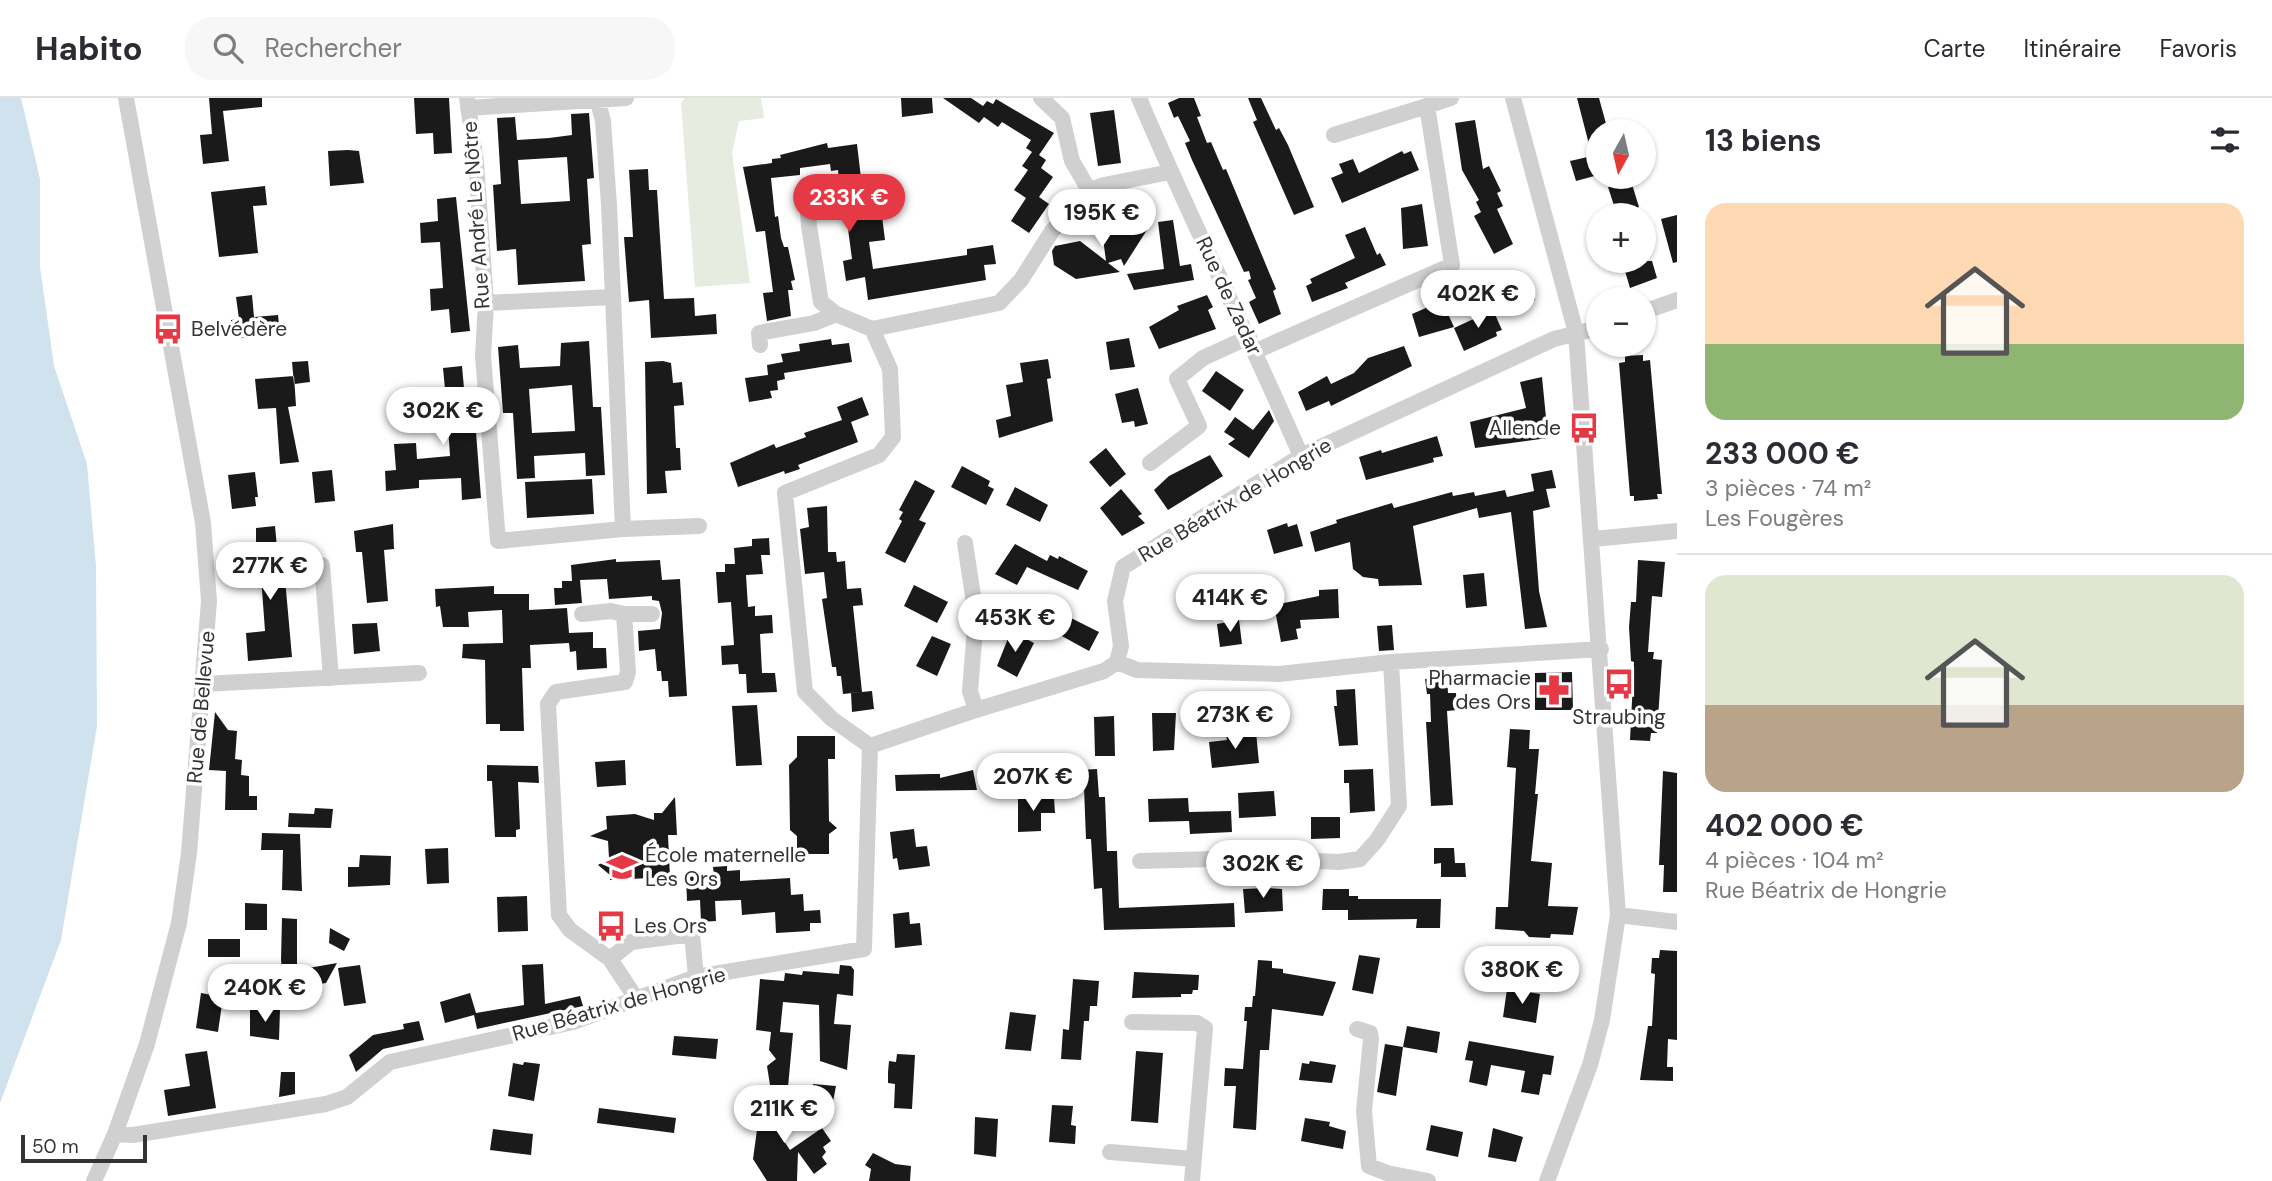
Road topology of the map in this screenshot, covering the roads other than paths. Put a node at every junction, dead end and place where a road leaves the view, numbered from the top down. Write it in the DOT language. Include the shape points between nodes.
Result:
graph roads {
  1 [pos="126,98"];
  2 [pos="626,98"];
  3 [pos="1041,98"];
  4 [pos="1139,98"];
  5 [pos="1451,98"];
  6 [pos="1513,98"];
  7 [pos="597,99"];
  8 [pos="468,103"];
  9 [pos="1427,106"];
  10 [pos="1334,135"];
  11 [pos="1170,172"];
  12 [pos="806,184"];
  13 [pos="1089,190"];
  14 [pos="613,297"];
  15 [pos="1677,300"];
  16 [pos="486,303"];
  17 [pos="1656,307"];
  18 [pos="836,314"];
  19 [pos="872,329"];
  20 [pos="1586,331"];
  21 [pos="1576,333"];
  22 [pos="1252,344"];
  23 [pos="760,345"];
  24 [pos="1301,456"];
  25 [pos="1150,463"];
  26 [pos="699,526"];
  27 [pos="623,529"];
  28 [pos="1677,531"];
  29 [pos="1592,539"];
  30 [pos="965,543"];
  31 [pos="322,565"];
  32 [pos="1035,606"];
  33 [pos="582,614"];
  34 [pos="624,614"];
  35 [pos="652,614"];
  36 [pos="976,616"];
  37 [pos="1601,649"];
  38 [pos="1117,662"];
  39 [pos="1391,662"];
  40 [pos="419,673"];
  41 [pos="331,678"];
  42 [pos="203,684"];
  43 [pos="976,710"];
  44 [pos="870,746"];
  45 [pos="1140,861"];
  46 [pos="1618,915"];
  47 [pos="1677,922"];
  48 [pos="610,959"];
  49 [pos="696,977"];
  50 [pos="635,997"];
  51 [pos="1132,1022"];
  52 [pos="1357,1029"];
  53 [pos="115,1134"];
  54 [pos="1110,1152"];
  55 [pos="1194,1159"];
  56 [pos="94,1181"];
  57 [pos="1192,1181"];
  58 [pos="1428,1181"];
  59 [pos="1548,1181"];
  1 -- 42 [label="street, Rue de Bellevue" via="208,563"];
  2 -- 7 [label="street"];
  3 -- 13 [label="street" via="1062,118 1072,161"];
  4 -- 11 [label="street, Rue de Zadar"];
  5 -- 9 [label="street"];
  6 -- 21 [label="street"];
  7 -- 8 [label="street"];
  7 -- 14 [label="street" via="603,121"];
  8 -- 16 [label="street, Rue André Le Nôtre"];
  9 -- 10 [label="street"];
  9 -- 22 [label="street" via="1452,265"];
  11 -- 13 [label="street"];
  11 -- 22 [label="street, Rue de Zadar"];
  12 -- 18 [label="street" via="821,302"];
  13 -- 19 [label="street" via="999,303"];
  14 -- 16 [label="street"];
  14 -- 27 [label="street"];
  15 -- 17 [label="street"];
  16 -- 27 [label="street, Rue André Le Nôtre" via="483,356 498,541"];
  18 -- 19 [label="street"];
  18 -- 23 [label="street" via="759,333"];
  19 -- 44 [label="street" via="890,369 893,438 879,455 785,493 805,692 832,719"];
  20 -- 21 [label="street, Rue Béatrix de Hongrie"];
  21 -- 24 [label="street, Rue Béatrix de Hongrie" via="1554,339"];
  21 -- 29 [label="street"];
  22 -- 24 [label="street, Rue de Zadar"];
  22 -- 25 [label="street" via="1203,358 1177,379 1199,426"];
  24 -- 38 [label="street, Rue Béatrix de Hongrie" via="1123,567 1115,601 1121,646"];
  26 -- 27 [label="street"];
  28 -- 29 [label="street"];
  29 -- 37 [label="street"];
  30 -- 36 [label="street"];
  31 -- 41 [label="street"];
  32 -- 36 [label="street"];
  33 -- 34 [label="street"];
  34 -- 35 [label="street"];
  34 -- 48 [label="street" via="625,681 556,692 548,704 559,915 570,930"];
  36 -- 43 [label="street" via="970,691"];
  37 -- 39 [label="street"];
  37 -- 46 [label="street"];
  38 -- 39 [label="street" via="1137,670 1279,674"];
  38 -- 43 [label="street" via="1104,671"];
  39 -- 45 [label="street" via="1399,806 1360,859"];
  40 -- 41 [label="street"];
  41 -- 42 [label="street"];
  42 -- 53 [label="street, Rue de Bellevue" via="183,900 147,1044"];
  43 -- 44 [label="street"];
  44 -- 49 [label="street, Rue Béatrix de Hongrie" via="864,949"];
  46 -- 47 [label="street"];
  46 -- 59 [label="street" via="1602,1020"];
  48 -- 49 [label="street" via="631,942 692,934"];
  48 -- 50 [label="street"];
  49 -- 50 [label="street, Rue Béatrix de Hongrie"];
  50 -- 53 [label="street, Rue Béatrix de Hongrie" via="573,1022 390,1062 347,1097 326,1104 133,1135"];
  51 -- 55 [label="street" via="1197,1023 1205,1028"];
  52 -- 58 [label="street" via="1370,1033 1371,1039 1364,1111 1368,1166"];
  53 -- 56 [label="street, Rue de Bellevue"];
  54 -- 55 [label="street"];
  55 -- 57 [label="street"];
}
